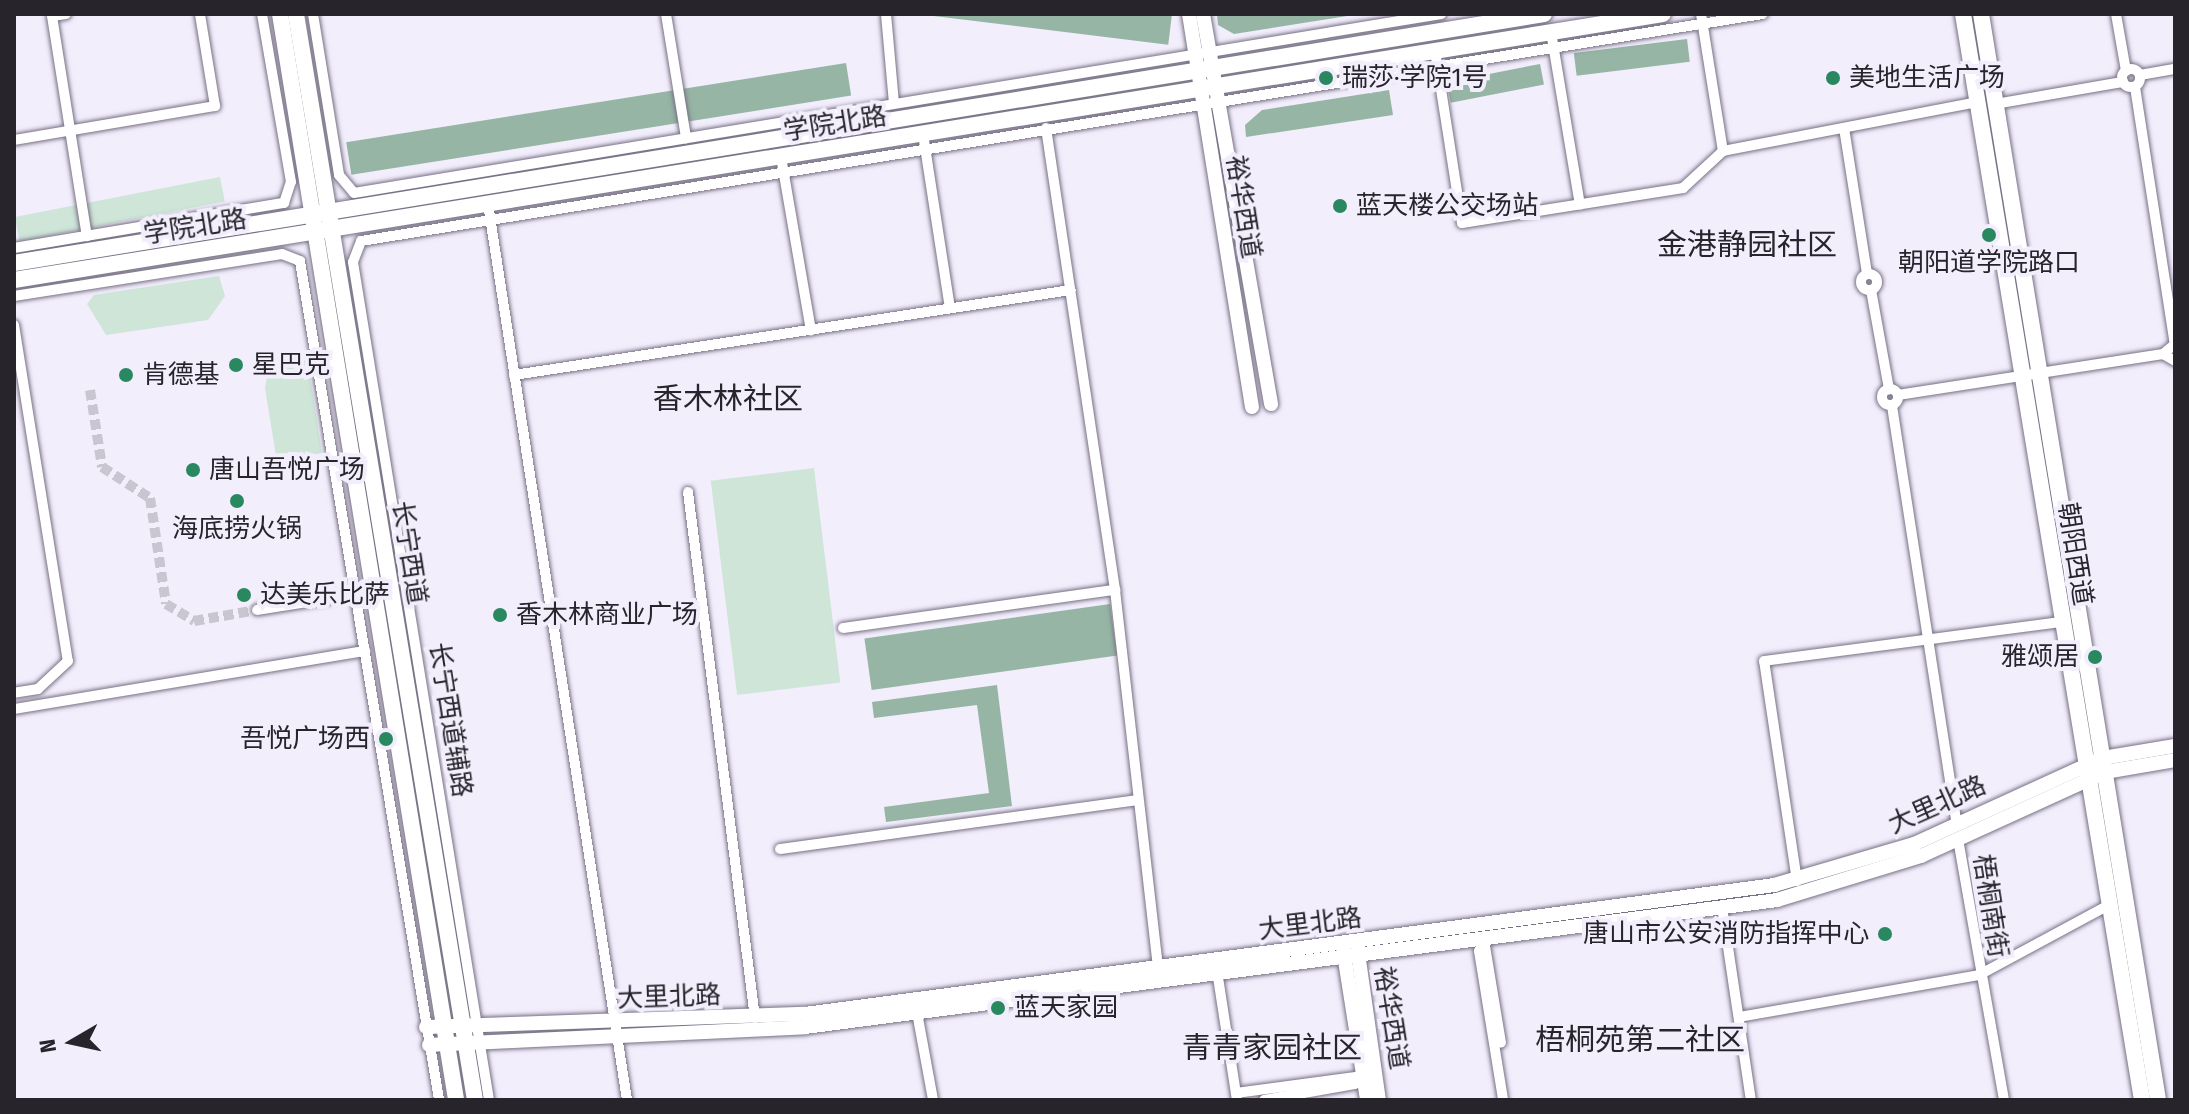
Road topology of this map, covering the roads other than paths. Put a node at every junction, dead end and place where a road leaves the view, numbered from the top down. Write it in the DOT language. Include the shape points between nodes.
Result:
graph roads {
  1 [pos="66,14"];
  2 [pos="200,14"];
  3 [pos="262,14"];
  4 [pos="280,14"];
  5 [pos="296,14"];
  6 [pos="313,14"];
  7 [pos="666,14"];
  8 [pos="886,14"];
  9 [pos="1189,14"];
  10 [pos="1203,14"];
  11 [pos="1441,14"];
  12 [pos="1546,14"];
  13 [pos="1663,14"];
  14 [pos="1763,14"];
  15 [pos="1963,14"];
  16 [pos="1981,14"];
  17 [pos="2116,14"];
  18 [pos="2122,14"];
  19 [pos="1701,19"];
  20 [pos="1553,40"];
  21 [pos="1212,60"];
  22 [pos="1437,60"];
  23 [pos="1195,63"];
  24 [pos="2175,71"];
  25 [pos="2131,78"];
  26 [pos="1217,86"];
  27 [pos="1201,98"];
  28 [pos="1977,102"];
  29 [pos="1995,102"];
  30 [pos="1220,103"];
  31 [pos="894,104"];
  32 [pos="1045,122"];
  33 [pos="1844,128"];
  34 [pos="70,130"];
  35 [pos="777,130"];
  36 [pos="686,138"];
  37 [pos="14,140"];
  38 [pos="924,142"];
  39 [pos="1723,151"];
  40 [pos="782,164"];
  41 [pos="1580,205"];
  42 [pos="489,212"];
  43 [pos="320,213"];
  44 [pos="323,231"];
  45 [pos="87,236"];
  46 [pos="14,248"];
  47 [pos="14,263"];
  48 [pos="14,280"];
  49 [pos="1071,290"];
  50 [pos="14,296"];
  51 [pos="950,308"];
  52 [pos="14,325"];
  53 [pos="811,330"];
  54 [pos="2173,344"];
  55 [pos="2163,354"];
  56 [pos="2175,363"];
  57 [pos="2040,373"];
  58 [pos="514,375"];
  59 [pos="2021,375"];
  60 [pos="1894,392"];
  61 [pos="1271,404"];
  62 [pos="1252,407"];
  63 [pos="688,492"];
  64 [pos="1115,590"];
  65 [pos="357,594"];
  66 [pos="257,610"];
  67 [pos="2061,622"];
  68 [pos="843,628"];
  69 [pos="1928,637"];
  70 [pos="365,651"];
  71 [pos="14,693"];
  72 [pos="14,709"];
  73 [pos="2175,746"];
  74 [pos="2175,760"];
  75 [pos="2104,765"];
  76 [pos="2086,772"];
  77 [pos="1137,800"];
  78 [pos="1957,831"];
  79 [pos="780,849"];
  80 [pos="1797,881"];
  81 [pos="2109,905"];
  82 [pos="1722,907"];
  83 [pos="1484,940"];
  84 [pos="1350,949"];
  85 [pos="1158,966"];
  86 [pos="1217,971"];
  87 [pos="1981,974"];
  88 [pos="916,1006"];
  89 [pos="1739,1017"];
  90 [pos="755,1018"];
  91 [pos="426,1027"];
  92 [pos="616,1029"];
  93 [pos="471,1034"];
  94 [pos="446,1035"];
  95 [pos="429,1045"];
  96 [pos="1363,1076"];
  97 [pos="1237,1096"];
  98 [pos="439,1100"];
  99 [pos="456,1100"];
  100 [pos="475,1100"];
  101 [pos="489,1100"];
  102 [pos="627,1100"];
  103 [pos="933,1100"];
  104 [pos="1264,1100"];
  105 [pos="1367,1100"];
  106 [pos="1379,1100"];
  107 [pos="1503,1100"];
  108 [pos="1510,1100"];
  109 [pos="1751,1100"];
  110 [pos="2002,1100"];
  111 [pos="2142,1100"];
  112 [pos="2158,1100"];
  1 -- 34 [label="street" via="52,16"];
  2 -- 34 [label="street" via="215,106"];
  3 -- 45 [label="street" via="290,194 275,206"];
  4 -- 43 [label="main road, 长宁西道"];
  5 -- 43 [label="main road, 长宁西道"];
  6 -- 36 [label="street" via="341,185 354,193"];
  7 -- 36 [label="street"];
  8 -- 31 [label="street"];
  9 -- 23 [label="main road, 裕华西道"];
  10 -- 21 [label="main road, 裕华西道"];
  11 -- 21 [label="street"];
  12 -- 20 [label="main road"];
  12 -- 21 [label="main road, 学院北路"];
  13 -- 20 [label="main road, 学院北路"];
  14 -- 19 [label="street"];
  15 -- 28 [label="main road, 朝阳西道"];
  16 -- 29 [label="main road, 朝阳西道"];
  17 -- 25 [label="street"];
  18 -- 25 [label="street"];
  19 -- 20 [label="street"];
  19 -- 39 [label="street"];
  20 -- 22 [label="main road, 学院北路"];
  20 -- 41 [label="street"];
  21 -- 23 [label="main road, 学院北路"];
  21 -- 26 [label="main road, 裕华西道"];
  22 -- 26 [label="main road, 学院北路"];
  22 -- 30 [label="street"];
  22 -- 41 [label="street" via="1462,223"];
  23 -- 27 [label="main road, 裕华西道"];
  23 -- 31 [label="street"];
  23 -- 35 [label="main road, 学院北路"];
  24 -- 25 [label="street"];
  25 -- 29 [label="street"];
  25 -- 54 [label="street"];
  26 -- 27 [label="main road, 学院北路"];
  26 -- 30 [label="main road, 裕华西道"];
  27 -- 30 [label="street"];
  27 -- 32 [label="main road, 学院北路"];
  27 -- 62 [label="main road, 裕华西道"];
  28 -- 33 [label="street"];
  28 -- 59 [label="main road, 朝阳西道"];
  29 -- 57 [label="main road, 朝阳西道"];
  30 -- 61 [label="main road, 裕华西道"];
  31 -- 35 [label="street"];
  32 -- 38 [label="main road, 学院北路"];
  32 -- 49 [label="street"];
  33 -- 39 [label="street"];
  33 -- 60 [label="street" via="1867,274 1877,281 1871,290"];
  34 -- 37 [label="street"];
  34 -- 45 [label="street"];
  35 -- 36 [label="street"];
  35 -- 40 [label="main road"];
  35 -- 43 [label="main road, 学院北路"];
  38 -- 40 [label="main road, 学院北路"];
  38 -- 51 [label="street"];
  39 -- 41 [label="street" via="1694,184"];
  40 -- 42 [label="main road, 学院北路"];
  40 -- 53 [label="street"];
  42 -- 44 [label="main road, 学院北路"];
  42 -- 58 [label="street"];
  42 -- 93 [label="street, 长宁西道辅路" via="361,241 353,252"];
  43 -- 44 [label="main road, 长宁西道"];
  43 -- 47 [label="main road, 学院北路"];
  44 -- 48 [label="main road, 学院北路"];
  44 -- 93 [label="main road, 长宁西道"];
  44 -- 94 [label="main road, 长宁西道"];
  45 -- 46 [label="street"];
  49 -- 51 [label="street"];
  49 -- 64 [label="street"];
  50 -- 65 [label="street" via="282,254 300,261"];
  51 -- 53 [label="street"];
  52 -- 71 [label="street" via="68,661 38,689"];
  53 -- 58 [label="street"];
  54 -- 55 [label="street"];
  55 -- 56 [label="street"];
  55 -- 57 [label="street"];
  57 -- 59 [label="street"];
  57 -- 75 [label="main road, 朝阳西道"];
  58 -- 92 [label="street"];
  59 -- 60 [label="street"];
  59 -- 67 [label="main road, 朝阳西道"];
  60 -- 69 [label="street, 梧桐南街" via="1882,399 1892,406"];
  63 -- 90 [label="street"];
  64 -- 68 [label="street"];
  64 -- 77 [label="street"];
  65 -- 66 [label="street"];
  65 -- 70 [label="street"];
  67 -- 69 [label="street"];
  67 -- 76 [label="main road, 朝阳西道"];
  69 -- 78 [label="street, 梧桐南街"];
  69 -- 80 [label="street" via="1764,661"];
  70 -- 72 [label="street"];
  70 -- 91 [label="street"];
  73 -- 75 [label="main road, 大里北路"];
  74 -- 75 [label="main road, 大里北路"];
  75 -- 76 [label="main road, 大里北路"];
  75 -- 112 [label="main road, 朝阳西道"];
  76 -- 78 [label="main road, 大里北路"];
  76 -- 81 [label="main road, 朝阳西道"];
  77 -- 79 [label="street"];
  77 -- 85 [label="street"];
  78 -- 80 [label="main road, 大里北路"];
  78 -- 82 [label="main road, 大里北路" via="1834,887"];
  78 -- 87 [label="street, 梧桐南街"];
  80 -- 84 [label="main road, 大里北路"];
  81 -- 87 [label="street"];
  81 -- 111 [label="main road, 朝阳西道"];
  82 -- 83 [label="main road, 大里北路"];
  82 -- 89 [label="street"];
  83 -- 84 [label="main road, 大里北路"];
  83 -- 107 [label="street" via="1479,951"];
  83 -- 108 [label="street"];
  84 -- 85 [label="main road, 大里北路"];
  84 -- 86 [label="main road, 大里北路"];
  84 -- 96 [label="main road, 裕华西道"];
  84 -- 106 [label="main road, 裕华西道"];
  85 -- 88 [label="main road, 大里北路"];
  86 -- 88 [label="main road, 大里北路"];
  86 -- 97 [label="street"];
  87 -- 89 [label="street"];
  87 -- 110 [label="street, 梧桐南街"];
  88 -- 90 [label="main road, 大里北路"];
  88 -- 92 [label="main road, 大里北路" via="805,1027"];
  88 -- 103 [label="street"];
  89 -- 109 [label="street"];
  90 -- 92 [label="main road, 大里北路"];
  91 -- 94 [label="main road, 大里北路"];
  91 -- 95 [label="street"];
  92 -- 93 [label="main road, 大里北路"];
  92 -- 102 [label="street"];
  93 -- 94 [label="main road, 大里北路"];
  93 -- 100 [label="main road, 长宁西道"];
  93 -- 101 [label="street, 长宁西道辅路"];
  94 -- 95 [label="main road, 大里北路"];
  94 -- 99 [label="main road, 长宁西道"];
  95 -- 98 [label="street"];
  96 -- 97 [label="street"];
  96 -- 104 [label="street" via="1355,1084"];
  96 -- 105 [label="main road, 裕华西道"];
}
